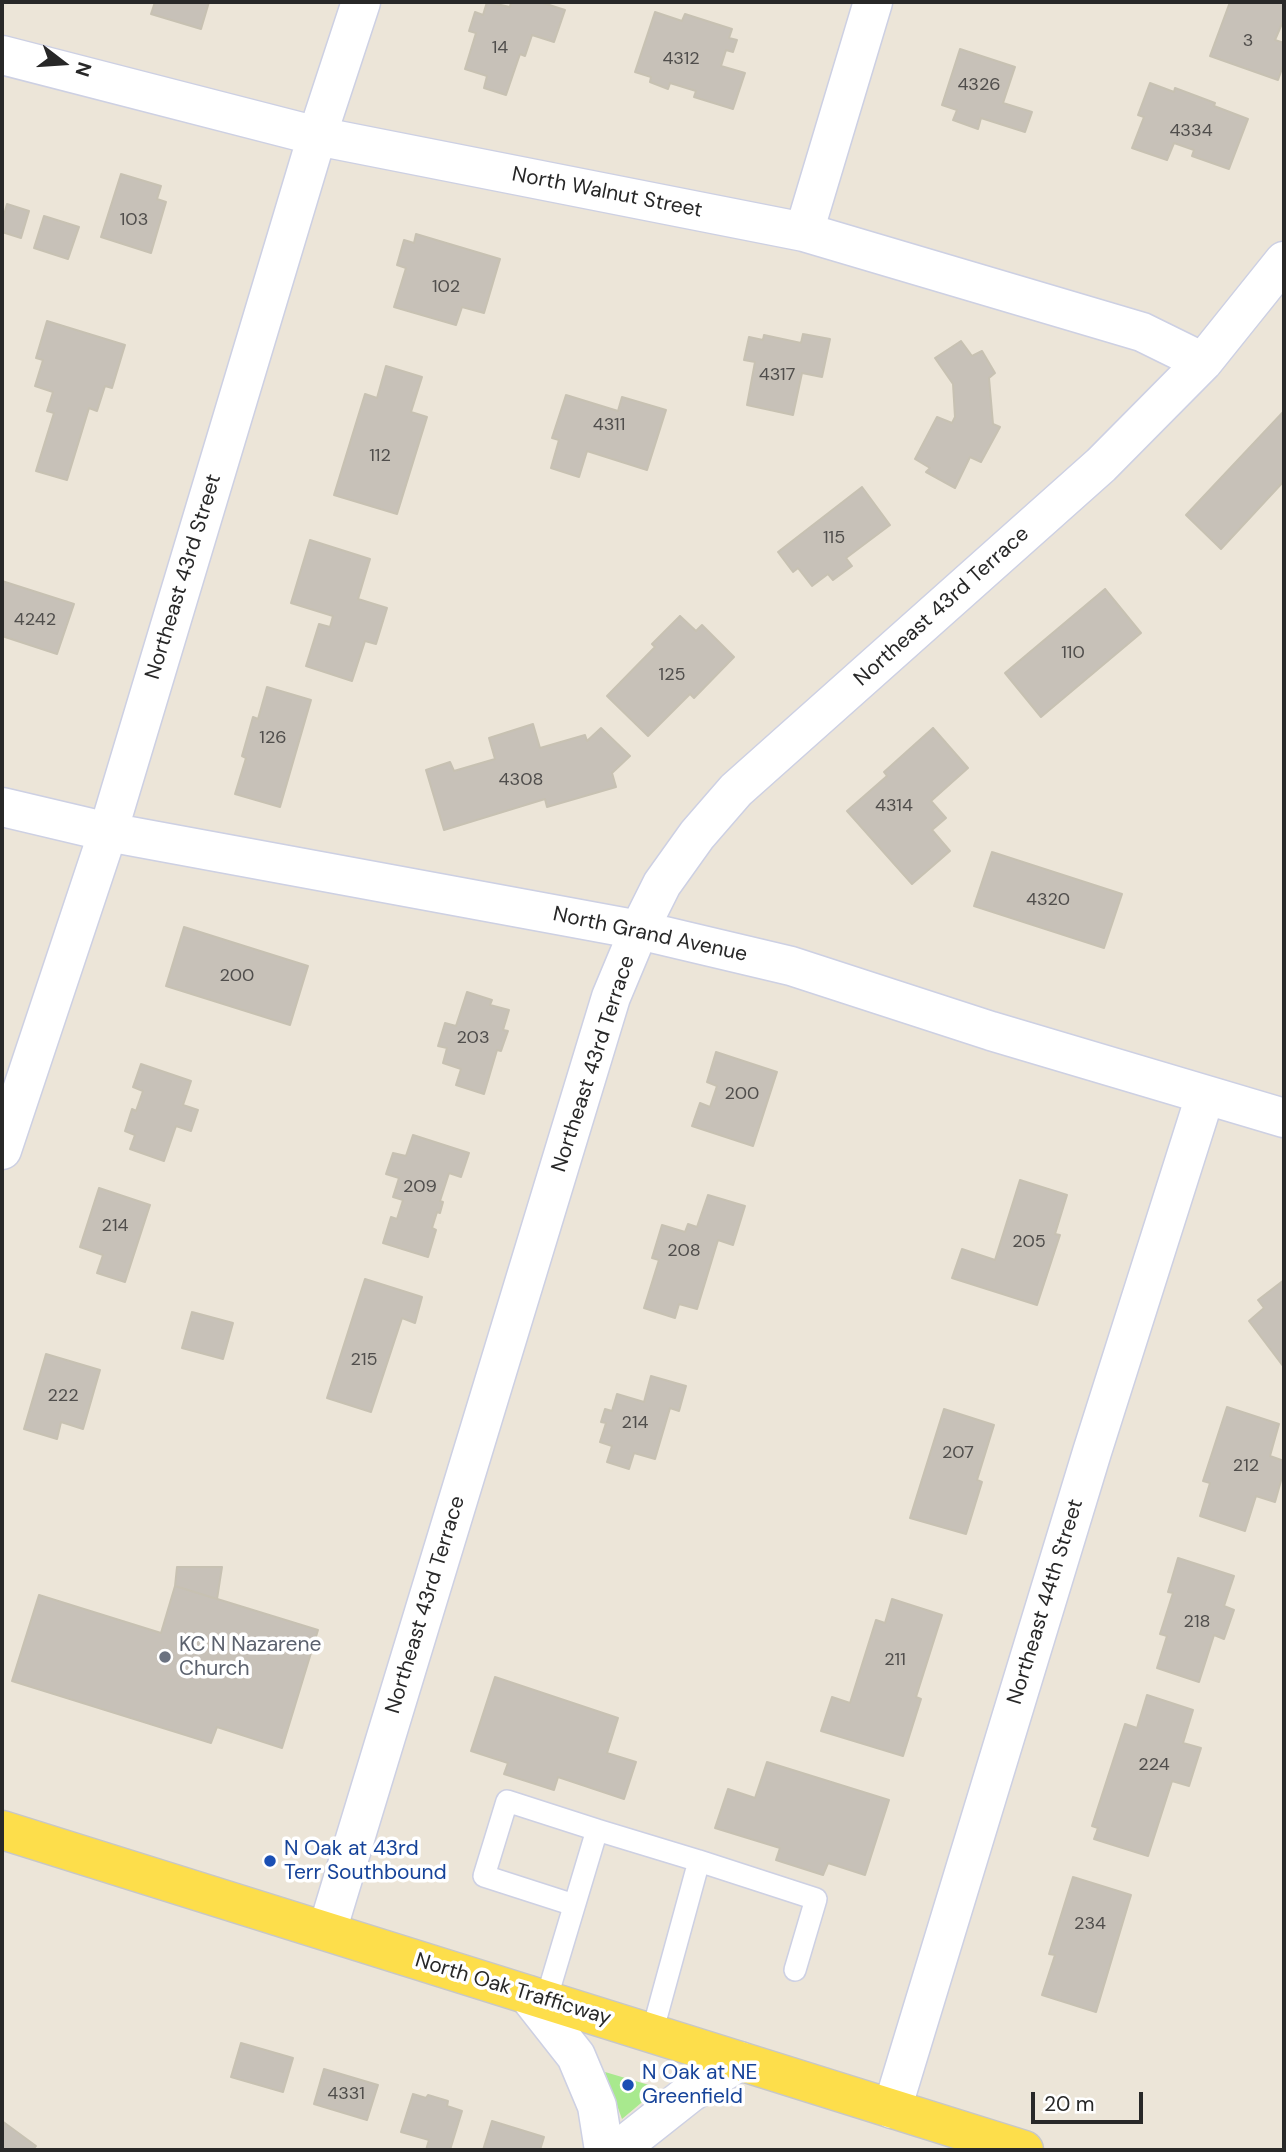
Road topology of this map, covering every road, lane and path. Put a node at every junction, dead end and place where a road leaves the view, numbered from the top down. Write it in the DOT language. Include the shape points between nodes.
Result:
graph roads {
  1 [pos="361,2"];
  2 [pos="873,2"];
  3 [pos="2,55"];
  4 [pos="317,136"];
  5 [pos="804,232"];
  6 [pos="1284,261"];
  7 [pos="1203,362"];
  8 [pos="2,807"];
  9 [pos="108,832"];
  10 [pos="639,930"];
  11 [pos="1205,1096"];
  12 [pos="1284,1118"];
  13 [pos="2,1150"];
  14 [pos="597,1829"];
  15 [pos="2,1830"];
  16 [pos="699,1861"];
  17 [pos="574,1905"];
  18 [pos="327,1931"];
  19 [pos="795,1970"];
  20 [pos="537,1997"];
  21 [pos="652,2033"];
  22 [pos="740,2061"];
  23 [pos="892,2109"];
  24 [pos="952,2139"];
  25 [pos="604,2150"];
  26 [pos="618,2150"];
  27 [pos="1024,2150"];
  1 -- 4 [label="street, Northeast 43rd Street"];
  2 -- 5 [label="street"];
  3 -- 4 [label="street, North Walnut Street"];
  4 -- 5 [label="street, North Walnut Street"];
  4 -- 9 [label="street, Northeast 43rd Street"];
  5 -- 7 [label="street, North Walnut Street" via="1142,332"];
  6 -- 7 [label="street, Northeast 43rd Terrace"];
  7 -- 10 [label="street, Northeast 43rd Terrace" via="1101,465 736,790 696,835"];
  8 -- 9 [label="street, North Grand Avenue"];
  9 -- 10 [label="street, North Grand Avenue"];
  9 -- 13 [label="street, Northeast 43rd Street"];
  10 -- 11 [label="street, North Grand Avenue" via="791,966"];
  10 -- 18 [label="street, Northeast 43rd Terrace" via="611,997"];
  11 -- 12 [label="street, North Grand Avenue"];
  11 -- 23 [label="street, Northeast 44th Street"];
  14 -- 16 [label="lane"];
  14 -- 17 [label="lane"];
  14 -- 17 [label="lane" via="507,1801 484,1875"];
  15 -- 18 [label="main road, North Oak Trafficway"];
  16 -- 19 [label="lane" via="816,1899"];
  16 -- 21 [label="lane"];
  17 -- 20 [label="lane"];
  18 -- 20 [label="main road, North Oak Trafficway"];
  20 -- 21 [label="main road, North Oak Trafficway"];
  20 -- 25 [label="street" via="576,2056 597,2106"];
  21 -- 22 [label="main road, North Oak Trafficway"];
  22 -- 23 [label="main road, North Oak Trafficway"];
  22 -- 26 [label="street" via="690,2093"];
  23 -- 24 [label="main road, North Oak Trafficway"];
  24 -- 27 [label="main road, North Oak Trafficway"];
}
